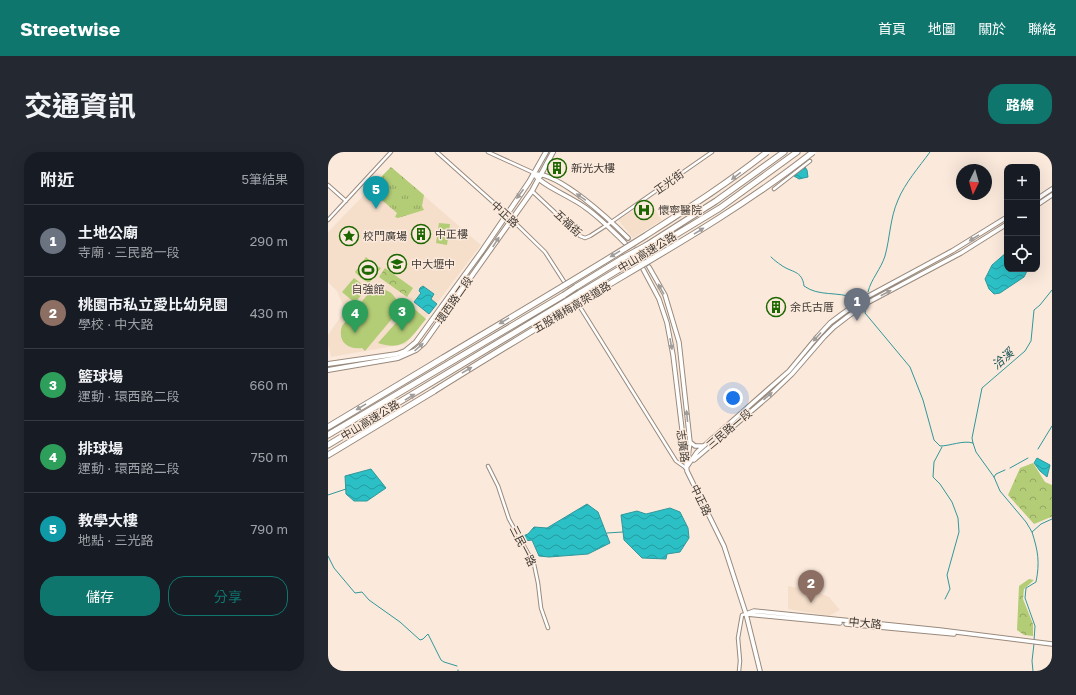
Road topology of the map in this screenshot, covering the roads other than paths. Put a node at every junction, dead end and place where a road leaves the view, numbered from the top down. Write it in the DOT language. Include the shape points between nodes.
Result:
graph roads {
  1 [pos="391,152"];
  2 [pos="437,152"];
  3 [pos="488,152"];
  4 [pos="546,152"];
  5 [pos="553,152"];
  6 [pos="712,152"];
  7 [pos="767,152"];
  8 [pos="784,152"];
  9 [pos="797,152"];
  10 [pos="813,152"];
  11 [pos="810,161"];
  12 [pos="542,173"];
  13 [pos="534,174"];
  14 [pos="538,180"];
  15 [pos="328,185"];
  16 [pos="774,189"];
  17 [pos="1052,189"];
  18 [pos="532,190"];
  19 [pos="1052,196"];
  20 [pos="1040,197"];
  21 [pos="346,201"];
  22 [pos="1040,203"];
  23 [pos="506,214"];
  24 [pos="1004,219"];
  25 [pos="328,220"];
  26 [pos="510,220"];
  27 [pos="612,221"];
  28 [pos="607,226"];
  29 [pos="1004,226"];
  30 [pos="628,238"];
  31 [pos="625,243"];
  32 [pos="649,267"];
  33 [pos="643,269"];
  34 [pos="565,283"];
  35 [pos="863,299"];
  36 [pos="865,304"];
  37 [pos="580,307"];
  38 [pos="328,364"];
  39 [pos="328,370"];
  40 [pos="328,427"];
  41 [pos="328,435"];
  42 [pos="690,442"];
  43 [pos="328,445"];
  44 [pos="704,445"];
  45 [pos="328,456"];
  46 [pos="488,466"];
  47 [pos="686,468"];
  48 [pos="746,614"];
  49 [pos="548,628"];
  50 [pos="984,636"];
  51 [pos="1052,644"];
  52 [pos="739,671"];
  53 [pos="760,671"];
  1 -- 21 [label="street"];
  2 -- 23 [label="street, 中正路"];
  3 -- 13 [label="street"];
  4 -- 13 [label="main road, 環西路二段"];
  5 -- 12 [label="main road, 環西路二段"];
  6 -- 27 [label="street, 正光街"];
  7 -- 40 [label="highway, 五股楊梅高架道路, one-way, bridge" via="730,181 686,210"];
  8 -- 41 [label="highway, 中山高速公路, bridge" via="716,201 646,245"];
  43 -- 9 [label="highway, 中山高速公路, one-way, bridge" via="720,208"];
  45 -- 10 [label="highway, 五股楊梅高架道路, one-way, bridge" via="699,232 782,177"];
  11 -- 16 [label="street"];
  12 -- 13 [label="street"];
  12 -- 14 [label="main road, 環西路二段"];
  27 -- 12 [label="street, one-way" via="569,188"];
  13 -- 14 [label="street"];
  13 -- 23 [label="main road, 環西路二段, one-way"];
  14 -- 18 [label="main road, 環西路二段"];
  14 -- 28 [label="street" via="571,198"];
  15 -- 21 [label="street"];
  17 -- 20 [label="street"];
  18 -- 26 [label="main road, 環西路二段"];
  18 -- 28 [label="street, 五福街" via="580,236 585,238"];
  19 -- 22 [label="street"];
  21 -- 25 [label="street"];
  23 -- 26 [label="street, 中正路"];
  23 -- 38 [label="main road, 環西路二段" via="421,337 411,347 398,354"];
  24 -- 35 [label="street, 三民路一段, one-way" via="952,252"];
  26 -- 34 [label="street, 中正路" via="545,252"];
  39 -- 26 [label="main road, 環西路二段, one-way" via="398,358 416,350 424,343"];
  27 -- 28 [label="street, 正光街"];
  27 -- 30 [label="street"];
  28 -- 31 [label="street"];
  36 -- 29 [label="street, 三民路一段, one-way" via="961,253"];
  42 -- 32 [label="street, 志廣路, one-way" via="679,342 665,296"];
  33 -- 47 [label="street, 志廣路, one-way" via="659,299 667,323"];
  35 -- 36 [label="street"];
  35 -- 44 [label="street, 三民路一段, one-way" via="830,323 789,371"];
  47 -- 36 [label="street, 三民路一段, one-way" via="769,396 834,327"];
  37 -- 47 [label="street, 中正路" via="676,461"];
  42 -- 44 [label="street" via="695,446"];
  42 -- 47 [label="street, 志廣路"];
  44 -- 47 [label="street, 三民路一段"];
  46 -- 49 [label="street, 三民一路" via="509,519 534,564 541,608"];
  47 -- 48 [label="street, 中正路" via="724,546"];
  48 -- 50 [label="street, 中大路"];
  48 -- 50 [label="street, 中大路" via="754,611"];
  48 -- 52 [label="street" via="742,616 738,638"];
  48 -- 53 [label="street, 中正路"];
  50 -- 51 [label="street, 中大路"];
}
